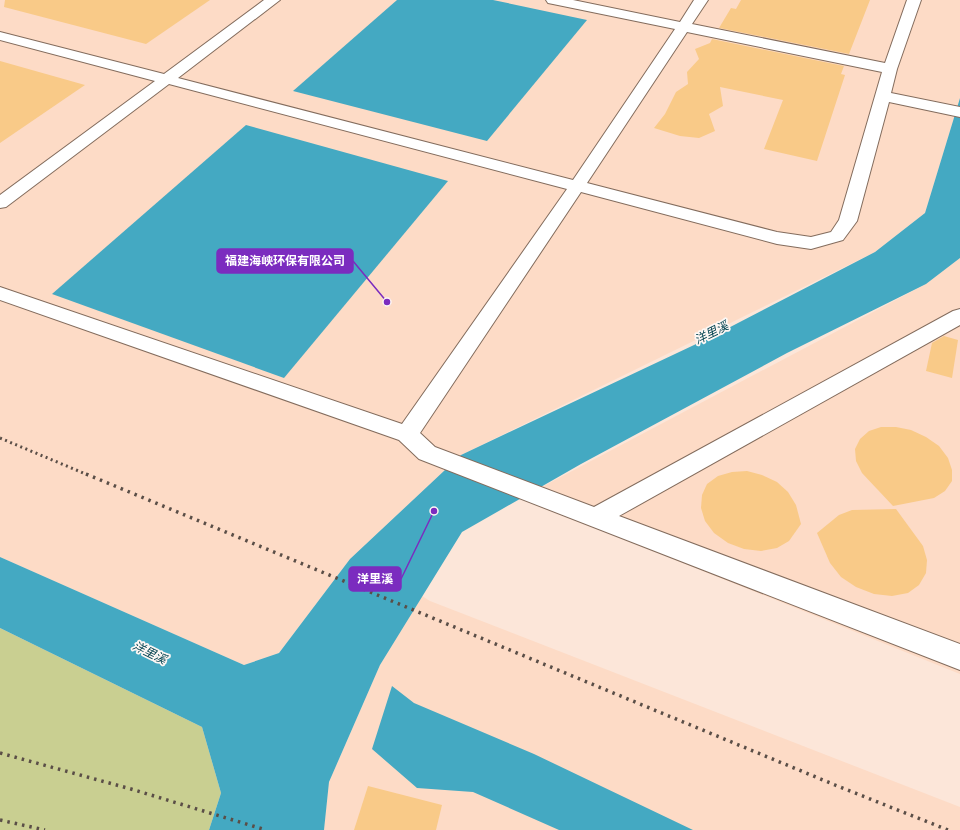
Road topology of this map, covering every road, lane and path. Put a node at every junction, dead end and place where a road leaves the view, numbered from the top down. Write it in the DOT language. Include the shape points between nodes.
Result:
graph roads {
  1 [pos="273,0"];
  2 [pos="553,0"];
  3 [pos="701,0"];
  4 [pos="914,0"];
  5 [pos="683,27"];
  6 [pos="0,36"];
  7 [pos="890,69"];
  8 [pos="167,79"];
  9 [pos="882,96"];
  10 [pos="954,111"];
  11 [pos="577,186"];
  12 [pos="0,203"];
  13 [pos="0,293"];
  14 [pos="960,317"];
  15 [pos="407,434"];
  16 [pos="595,518"];
  17 [pos="960,657"];
  1 -- 8 [label="lane"];
  2 -- 5 [label="lane"];
  3 -- 5 [label="lane"];
  4 -- 7 [label="lane"];
  5 -- 7 [label="lane"];
  5 -- 11 [label="lane"];
  6 -- 8 [label="lane"];
  7 -- 9 [label="lane"];
  8 -- 11 [label="lane"];
  8 -- 12 [label="lane"];
  9 -- 10 [label="lane"];
  9 -- 11 [label="lane" via="848,221 837,236 811,243 777,238"];
  11 -- 15 [label="lane"];
  13 -- 15 [label="lane"];
  14 -- 16 [label="lane"];
  15 -- 16 [label="lane" via="427,453"];
  16 -- 17 [label="lane"];
}
